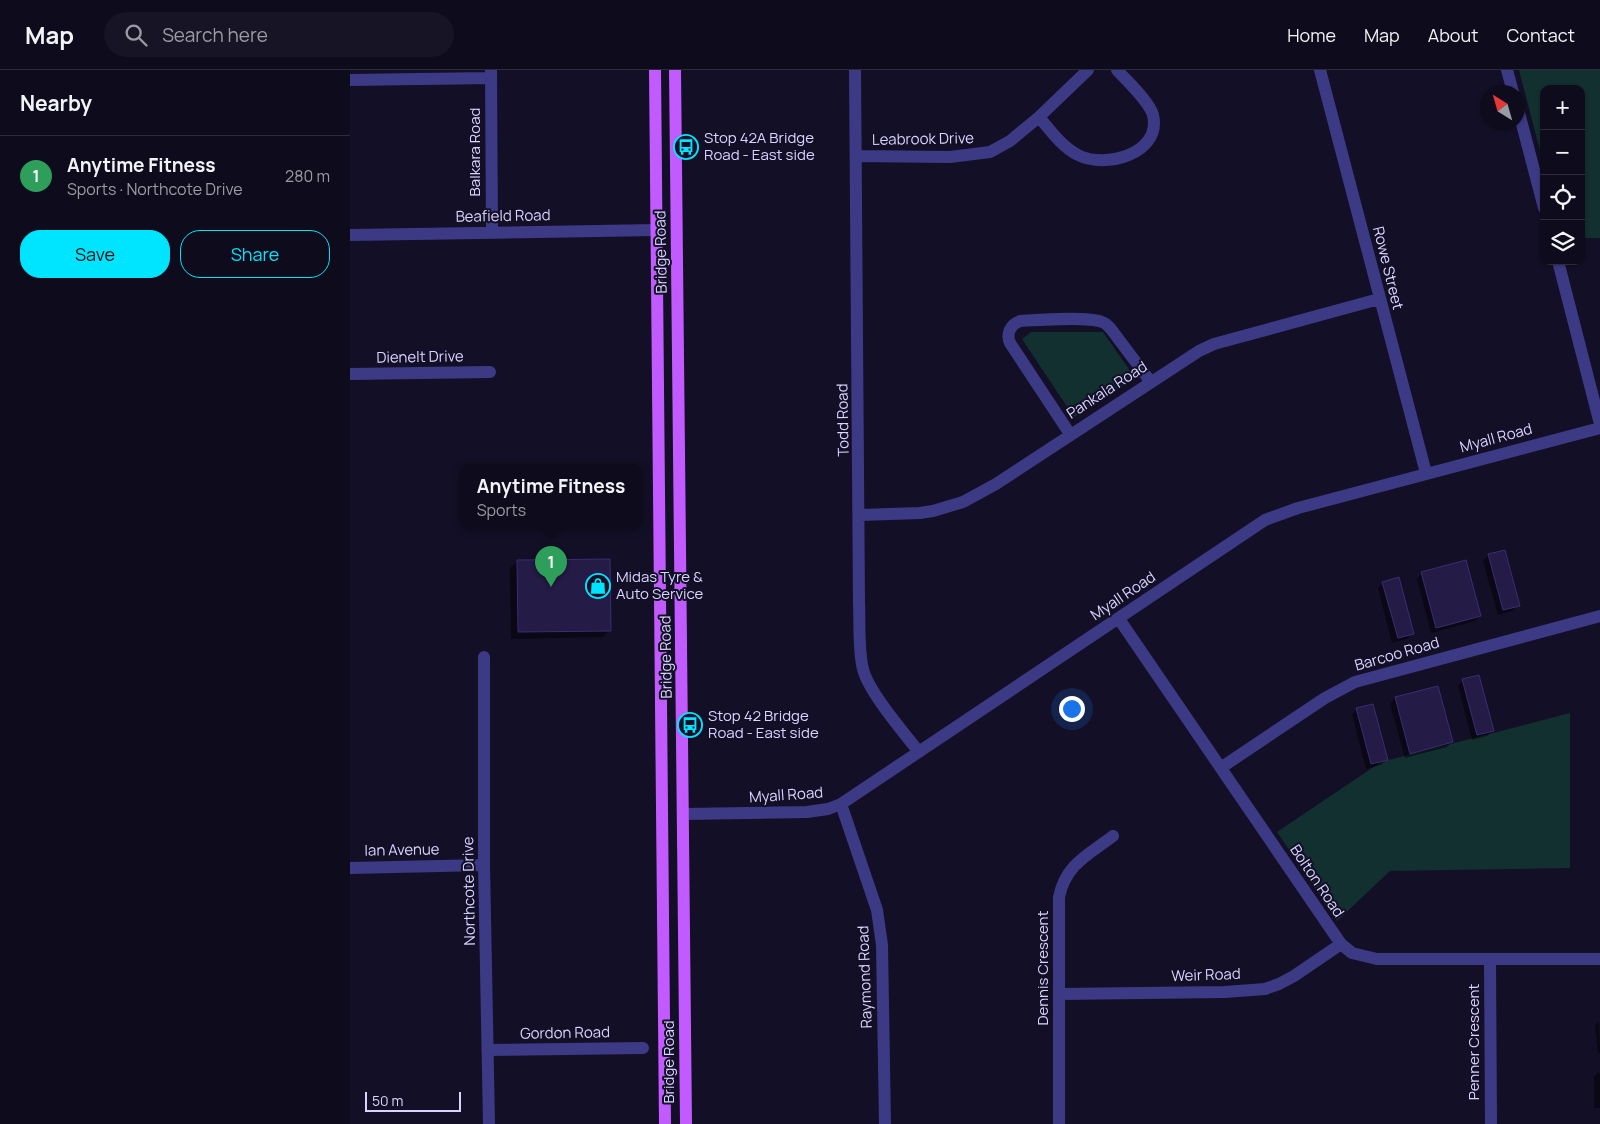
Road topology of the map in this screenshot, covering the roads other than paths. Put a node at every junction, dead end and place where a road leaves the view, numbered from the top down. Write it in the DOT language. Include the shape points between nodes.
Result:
graph roads {
  1 [pos="655,70"];
  2 [pos="676,70"];
  3 [pos="855,70"];
  4 [pos="1088,70"];
  5 [pos="1117,70"];
  6 [pos="1320,70"];
  7 [pos="1507,70"];
  8 [pos="491,74"];
  9 [pos="350,80"];
  10 [pos="1511,85"];
  11 [pos="1038,117"];
  12 [pos="1524,130"];
  13 [pos="856,156"];
  14 [pos="1540,193"];
  15 [pos="657,230"];
  16 [pos="677,230"];
  17 [pos="492,233"];
  18 [pos="350,235"];
  19 [pos="1559,265"];
  20 [pos="1379,300"];
  21 [pos="490,372"];
  22 [pos="350,374"];
  23 [pos="1150,381"];
  24 [pos="1600,424"];
  25 [pos="1600,428"];
  26 [pos="1070,434"];
  27 [pos="1426,473"];
  28 [pos="860,515"];
  29 [pos="1600,616"];
  30 [pos="1118,618"];
  31 [pos="484,657"];
  32 [pos="919,752"];
  33 [pos="1222,767"];
  34 [pos="842,804"];
  35 [pos="684,814"];
  36 [pos="662,815"];
  37 [pos="1113,836"];
  38 [pos="484,865"];
  39 [pos="350,868"];
  40 [pos="1341,944"];
  41 [pos="1490,959"];
  42 [pos="1600,959"];
  43 [pos="1058,994"];
  44 [pos="643,1048"];
  45 [pos="488,1050"];
  46 [pos="488,1124"];
  47 [pos="665,1124"];
  48 [pos="686,1124"];
  49 [pos="885,1124"];
  50 [pos="1059,1124"];
  51 [pos="1491,1124"];
  1 -- 15 [label="main road, Bridge Road"];
  2 -- 16 [label="main road, Bridge Road"];
  3 -- 13 [label="street, Todd Road"];
  4 -- 11 [label="street, Leabrook Drive"];
  5 -- 11 [label="street" via="1152,113 1151,137 1139,150 1106,159 1083,157 1071,150"];
  6 -- 20 [label="street, Rowe Street"];
  7 -- 10 [label="street"];
  8 -- 9 [label="street"];
  8 -- 17 [label="street, Balkara Road"];
  11 -- 13 [label="street, Leabrook Drive" via="1010,142 990,152 950,156"];
  12 -- 14 [label="street"];
  13 -- 28 [label="street, Todd Road"];
  15 -- 16 [label="main road"];
  15 -- 17 [label="street, Beafield Road"];
  15 -- 36 [label="main road, Bridge Road"];
  16 -- 35 [label="main road, Bridge Road"];
  17 -- 18 [label="street, Beafield Road"];
  19 -- 24 [label="street"];
  20 -- 23 [label="street, Pankala Road" via="1214,344"];
  20 -- 27 [label="street, Rowe Street"];
  21 -- 22 [label="street, Dienelt Drive"];
  23 -- 26 [label="street, Pankala Road"];
  23 -- 26 [label="street" via="1103,322 1015,323 1009,330 1010,343"];
  25 -- 27 [label="street, Myall Road"];
  26 -- 28 [label="street, Pankala Road" via="996,484 957,505 920,513"];
  27 -- 30 [label="street, Myall Road" via="1266,520"];
  28 -- 32 [label="street, Todd Road" via="862,668 877,695"];
  29 -- 33 [label="street, Barcoo Road" via="1356,682 1326,698"];
  30 -- 32 [label="street, Myall Road"];
  30 -- 33 [label="street, Bolton Road"];
  31 -- 38 [label="street, Northcote Drive"];
  32 -- 34 [label="street, Myall Road"];
  33 -- 40 [label="street, Bolton Road"];
  34 -- 35 [label="street, Myall Road" via="807,812"];
  34 -- 49 [label="street, Raymond Road" via="880,924"];
  35 -- 36 [label="main road"];
  35 -- 48 [label="main road, Bridge Road"];
  36 -- 47 [label="main road, Bridge Road"];
  37 -- 43 [label="street, Dennis Crescent" via="1073,866 1064,880 1059,897"];
  38 -- 39 [label="street, Ian Avenue"];
  38 -- 45 [label="street, Northcote Drive"];
  40 -- 41 [label="street, Bolton Road" via="1352,953 1370,958"];
  40 -- 43 [label="street, Weir Road" via="1294,976 1265,989"];
  41 -- 42 [label="street, Bolton Road"];
  41 -- 51 [label="street, Penner Crescent"];
  43 -- 50 [label="street, Dennis Crescent"];
  44 -- 45 [label="street, Gordon Road"];
  45 -- 46 [label="street, Northcote Drive"];
}
